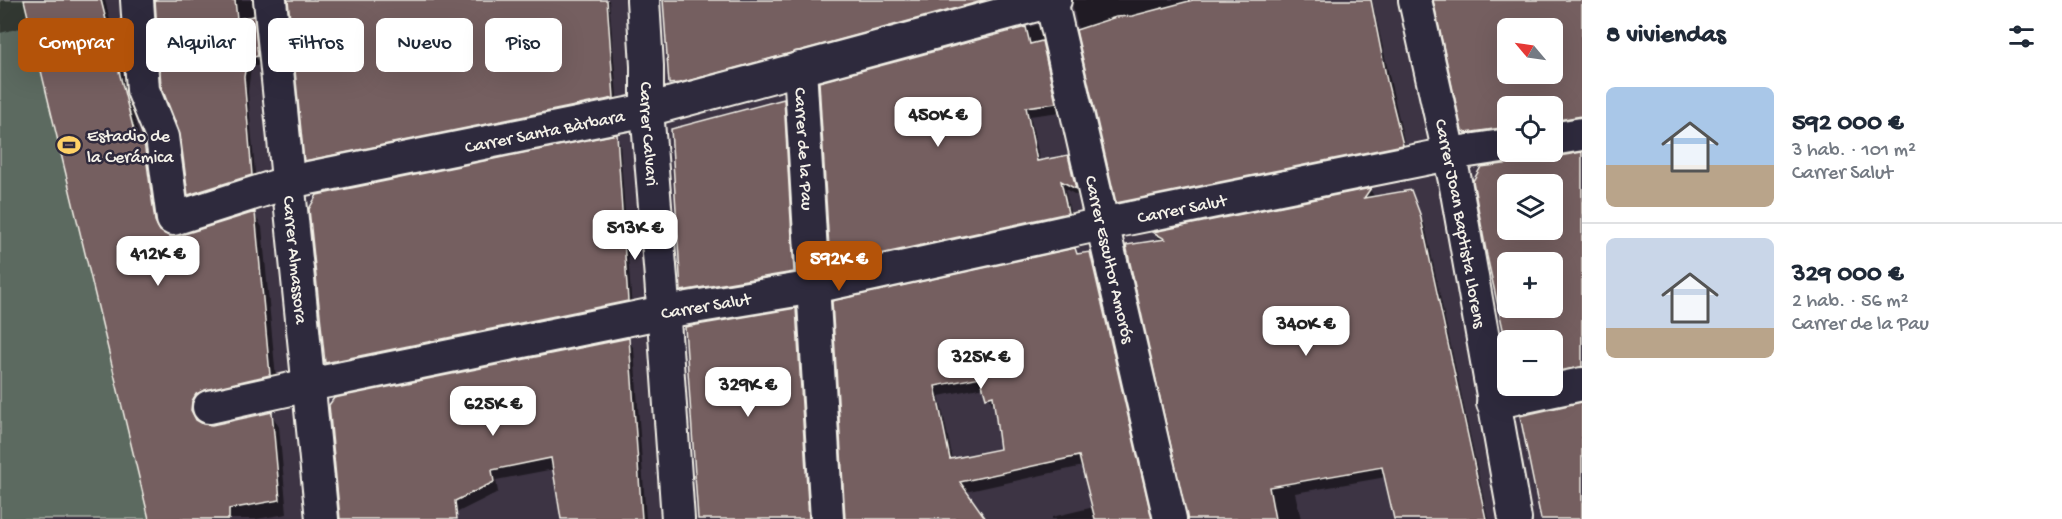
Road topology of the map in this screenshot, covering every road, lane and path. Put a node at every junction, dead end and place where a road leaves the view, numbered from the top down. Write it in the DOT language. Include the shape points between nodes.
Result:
graph roads {
  1 [pos="137,0"];
  2 [pos="270,0"];
  3 [pos="643,0"];
  4 [pos="1052,0"];
  5 [pos="1415,0"];
  6 [pos="800,68"];
  7 [pos="646,110"];
  8 [pos="1582,134"];
  9 [pos="1563,137"];
  10 [pos="1497,147"];
  11 [pos="1449,154"];
  12 [pos="289,182"];
  13 [pos="1102,224"];
  14 [pos="814,287"];
  15 [pos="664,312"];
  16 [pos="1582,384"];
  17 [pos="309,385"];
  18 [pos="1493,402"];
  19 [pos="209,407"];
  20 [pos="322,519"];
  21 [pos="678,519"];
  22 [pos="827,519"];
  23 [pos="1170,519"];
  24 [pos="1515,519"];
  1 -- 12 [label="street, Carrer Santa Bàrbara" via="143,90 162,137 173,219"];
  2 -- 12 [label="street, Carrer Almassora"];
  3 -- 7 [label="street, Carrer Calvari"];
  4 -- 6 [label="street, Carrer Santa Bàrbara"];
  4 -- 13 [label="street, Carrer Escultor Amorós"];
  5 -- 11 [label="street, Carrer Joan Baptista Llorens"];
  6 -- 7 [label="street, Carrer Santa Bàrbara"];
  6 -- 14 [label="street, Carrer de la Pau"];
  7 -- 12 [label="street, Carrer Santa Bàrbara"];
  7 -- 15 [label="street, Carrer Calvari"];
  8 -- 9 [label="street"];
  10 -- 11 [label="street, Carrer Salut"];
  11 -- 13 [label="street, Carrer Salut"];
  11 -- 18 [label="street, Carrer Joan Baptista Llorens"];
  12 -- 17 [label="street, Carrer Almassora"];
  13 -- 14 [label="street, Carrer Salut"];
  13 -- 23 [label="street, Carrer Escultor Amorós"];
  14 -- 15 [label="street, Carrer Salut"];
  14 -- 22 [label="street, Carrer de la Pau"];
  15 -- 17 [label="street, Carrer Salut"];
  15 -- 21 [label="street, Carrer Calvari"];
  16 -- 18 [label="street"];
  17 -- 19 [label="street, Carrer Salut"];
  17 -- 20 [label="street, Carrer Almassora"];
  18 -- 24 [label="street, Carrer Joan Baptista Llorens"];
}
